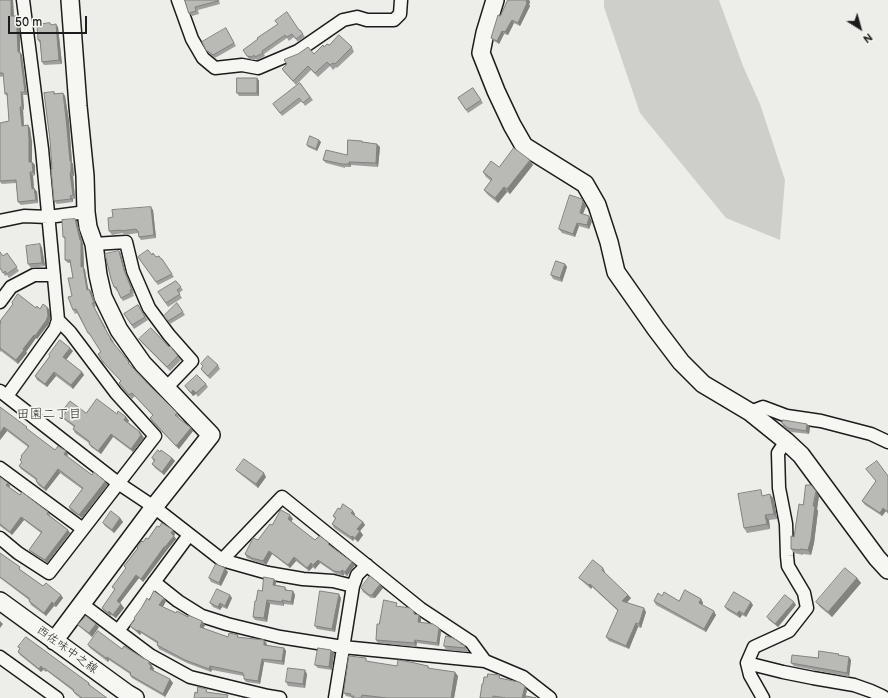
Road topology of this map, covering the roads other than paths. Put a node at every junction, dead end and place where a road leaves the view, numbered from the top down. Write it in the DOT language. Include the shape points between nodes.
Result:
graph roads {
  1 [pos="24,0"];
  2 [pos="70,0"];
  3 [pos="178,0"];
  4 [pos="401,0"];
  5 [pos="495,0"];
  6 [pos="86,212"];
  7 [pos="48,217"];
  8 [pos="0,221"];
  9 [pos="94,244"];
  10 [pos="54,275"];
  11 [pos="0,302"];
  12 [pos="58,320"];
  13 [pos="166,388"];
  14 [pos="4,393"];
  15 [pos="750,412"];
  16 [pos="786,441"];
  17 [pos="888,442"];
  18 [pos="0,468"];
  19 [pos="118,483"];
  20 [pos="154,507"];
  21 [pos="83,529"];
  22 [pos="189,535"];
  23 [pos="0,538"];
  24 [pos="222,560"];
  25 [pos="367,565"];
  26 [pos="888,570"];
  27 [pos="154,582"];
  28 [pos="353,586"];
  29 [pos="0,600"];
  30 [pos="82,604"];
  31 [pos="118,631"];
  32 [pos="54,641"];
  33 [pos="343,647"];
  34 [pos="1,661"];
  35 [pos="485,661"];
  36 [pos="747,663"];
  37 [pos="129,697"];
  38 [pos="57,698"];
  39 [pos="280,698"];
  40 [pos="336,698"];
  41 [pos="550,698"];
  42 [pos="763,698"];
  43 [pos="885,698"];
  1 -- 7 [label="street"];
  2 -- 6 [label="street"];
  3 -- 4 [label="street" via="192,39 203,58 215,68 242,65 258,68 298,51 343,20 357,17 367,20 394,20 400,14"];
  5 -- 15 [label="street" via="481,53 496,91 524,146 585,184 597,205 616,272 656,329 681,362 703,384"];
  6 -- 7 [label="street"];
  6 -- 9 [label="street"];
  7 -- 8 [label="street" via="24,216"];
  7 -- 10 [label="street"];
  9 -- 13 [label="street" via="103,297 119,330 143,364"];
  9 -- 13 [label="street" via="126,242 133,271 149,308 192,361"];
  10 -- 11 [label="street" via="34,275 11,288"];
  10 -- 12 [label="street"];
  12 -- 14 [label="street" via="55,329"];
  12 -- 19 [label="street" via="116,393 155,436"];
  13 -- 20 [label="street" via="211,435"];
  14 -- 19 [label="street"];
  15 -- 16 [label="street"];
  15 -- 17 [label="street" via="763,407 787,416 821,421 871,434"];
  16 -- 26 [label="street" via="801,455"];
  16 -- 36 [label="street" via="778,453 779,488 786,524 788,566 804,593 807,608 789,631 754,647"];
  18 -- 21 [label="street"];
  19 -- 20 [label="street"];
  19 -- 21 [label="street"];
  20 -- 22 [label="street"];
  20 -- 30 [label="street"];
  21 -- 23 [label="street" via="49,573"];
  22 -- 24 [label="street"];
  22 -- 27 [label="street"];
  24 -- 25 [label="street" via="282,497"];
  24 -- 28 [label="street" via="268,573"];
  25 -- 28 [label="street" via="357,575"];
  25 -- 35 [label="street" via="421,609 471,642"];
  27 -- 31 [label="street"];
  27 -- 33 [label="street" via="202,616 280,636"];
  28 -- 33 [label="street"];
  29 -- 32 [label="street, 西佐味中之線"];
  30 -- 31 [label="street"];
  30 -- 32 [label="street"];
  31 -- 39 [label="street" via="150,655 190,678"];
  32 -- 37 [label="street, 西佐味中之線"];
  33 -- 35 [label="street"];
  33 -- 40 [label="street"];
  34 -- 38 [label="street"];
  35 -- 41 [label="street" via="523,677"];
  36 -- 42 [label="street" via="750,675"];
  36 -- 43 [label="street" via="813,678 854,684"];
}
